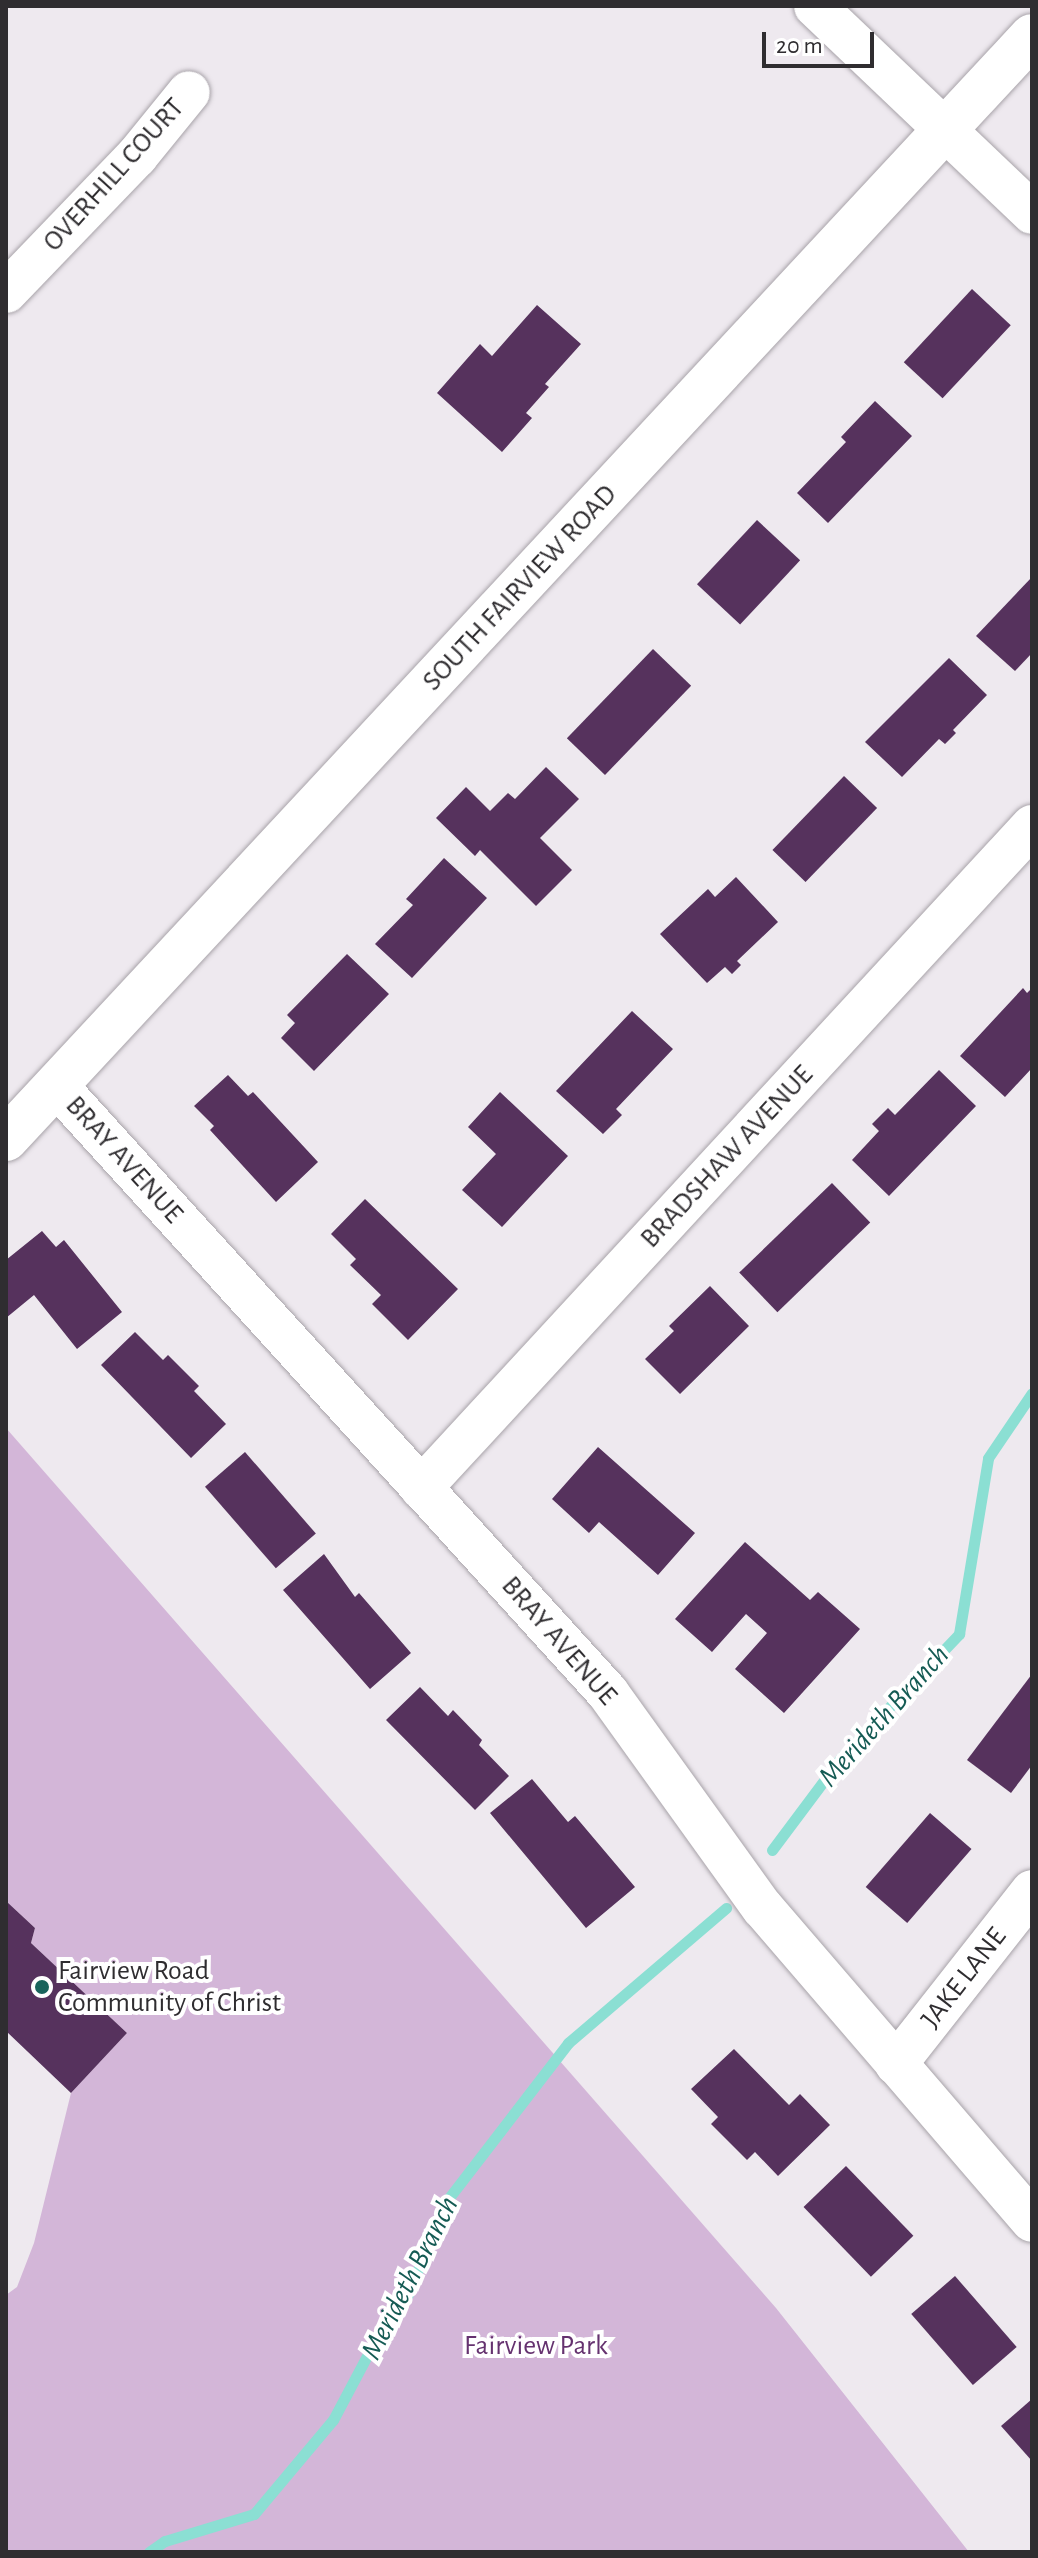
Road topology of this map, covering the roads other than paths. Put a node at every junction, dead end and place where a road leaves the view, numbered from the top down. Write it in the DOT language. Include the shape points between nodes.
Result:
graph roads {
  1 [pos="815,6"];
  2 [pos="1032,36"];
  3 [pos="189,92"];
  4 [pos="944,133"];
  5 [pos="1032,213"];
  6 [pos="6,292"];
  7 [pos="1032,826"];
  8 [pos="56,1085"];
  9 [pos="6,1139"];
  10 [pos="421,1488"];
  11 [pos="1032,1891"];
  12 [pos="896,2064"];
  13 [pos="1032,2221"];
  1 -- 4 [label="street"];
  2 -- 4 [label="street, SOUTH FAIRVIEW ROAD"];
  3 -- 6 [label="street, OVERHILL COURT" via="137,156"];
  4 -- 5 [label="street"];
  4 -- 8 [label="street, SOUTH FAIRVIEW ROAD"];
  7 -- 10 [label="street, BRADSHAW AVENUE"];
  8 -- 9 [label="street, SOUTH FAIRVIEW ROAD"];
  8 -- 10 [label="street, BRAY AVENUE"];
  10 -- 12 [label="street, BRAY AVENUE" via="608,1693 762,1907"];
  11 -- 12 [label="street, JAKE LANE"];
  12 -- 13 [label="street, BRAY AVENUE"];
}
